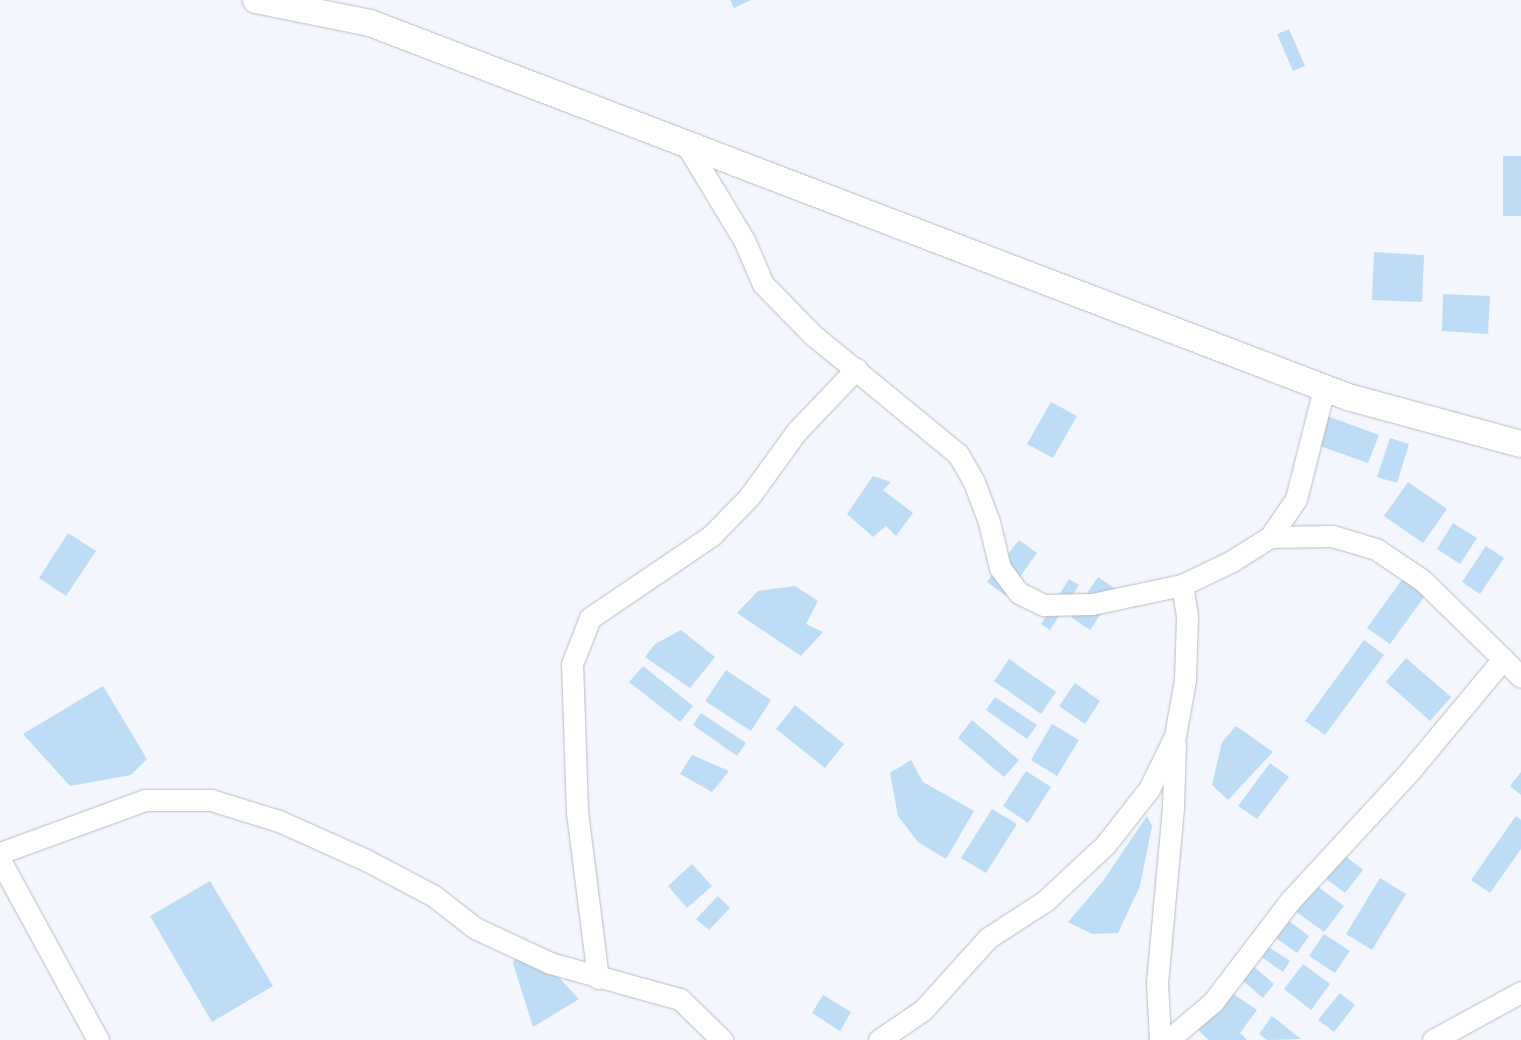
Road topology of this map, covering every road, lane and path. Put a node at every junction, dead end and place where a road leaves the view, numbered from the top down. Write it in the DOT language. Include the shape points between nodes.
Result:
graph roads {
  1 [pos="256,0"];
  2 [pos="686,144"];
  3 [pos="856,369"];
  4 [pos="1324,388"];
  5 [pos="1521,444"];
  6 [pos="1270,537"];
  7 [pos="1182,585"];
  8 [pos="1503,659"];
  9 [pos="1521,677"];
  10 [pos="1175,736"];
  11 [pos="0,853"];
  12 [pos="0,860"];
  13 [pos="598,978"];
  14 [pos="1521,992"];
  15 [pos="98,1040"];
  16 [pos="722,1040"];
  17 [pos="879,1040"];
  18 [pos="1160,1040"];
  19 [pos="1168,1040"];
  20 [pos="1433,1040"];
  1 -- 2 [label="street" via="370,23"];
  2 -- 3 [label="street" via="744,240 764,284 813,335"];
  2 -- 4 [label="street"];
  3 -- 7 [label="street" via="958,454 974,482 989,522 1000,568 1019,593 1044,605 1092,604"];
  3 -- 13 [label="street" via="797,431 749,497 712,535 590,618 572,664 577,812"];
  4 -- 5 [label="street"];
  4 -- 6 [label="street" via="1296,499"];
  6 -- 7 [label="street" via="1232,561"];
  6 -- 8 [label="street" via="1332,536 1376,549 1422,580"];
  7 -- 10 [label="street" via="1187,616 1185,680"];
  8 -- 9 [label="street"];
  8 -- 19 [label="street" via="1409,772 1290,901 1213,1002"];
  10 -- 17 [label="street" via="1148,789 1105,845 1045,901 988,938 923,1010"];
  10 -- 18 [label="street" via="1173,806 1157,983"];
  11 -- 13 [label="street" via="145,800 211,800 279,821 366,860 434,896 476,928 550,963"];
  12 -- 15 [label="street"];
  13 -- 16 [label="street" via="680,999"];
  14 -- 20 [label="street"];
}
